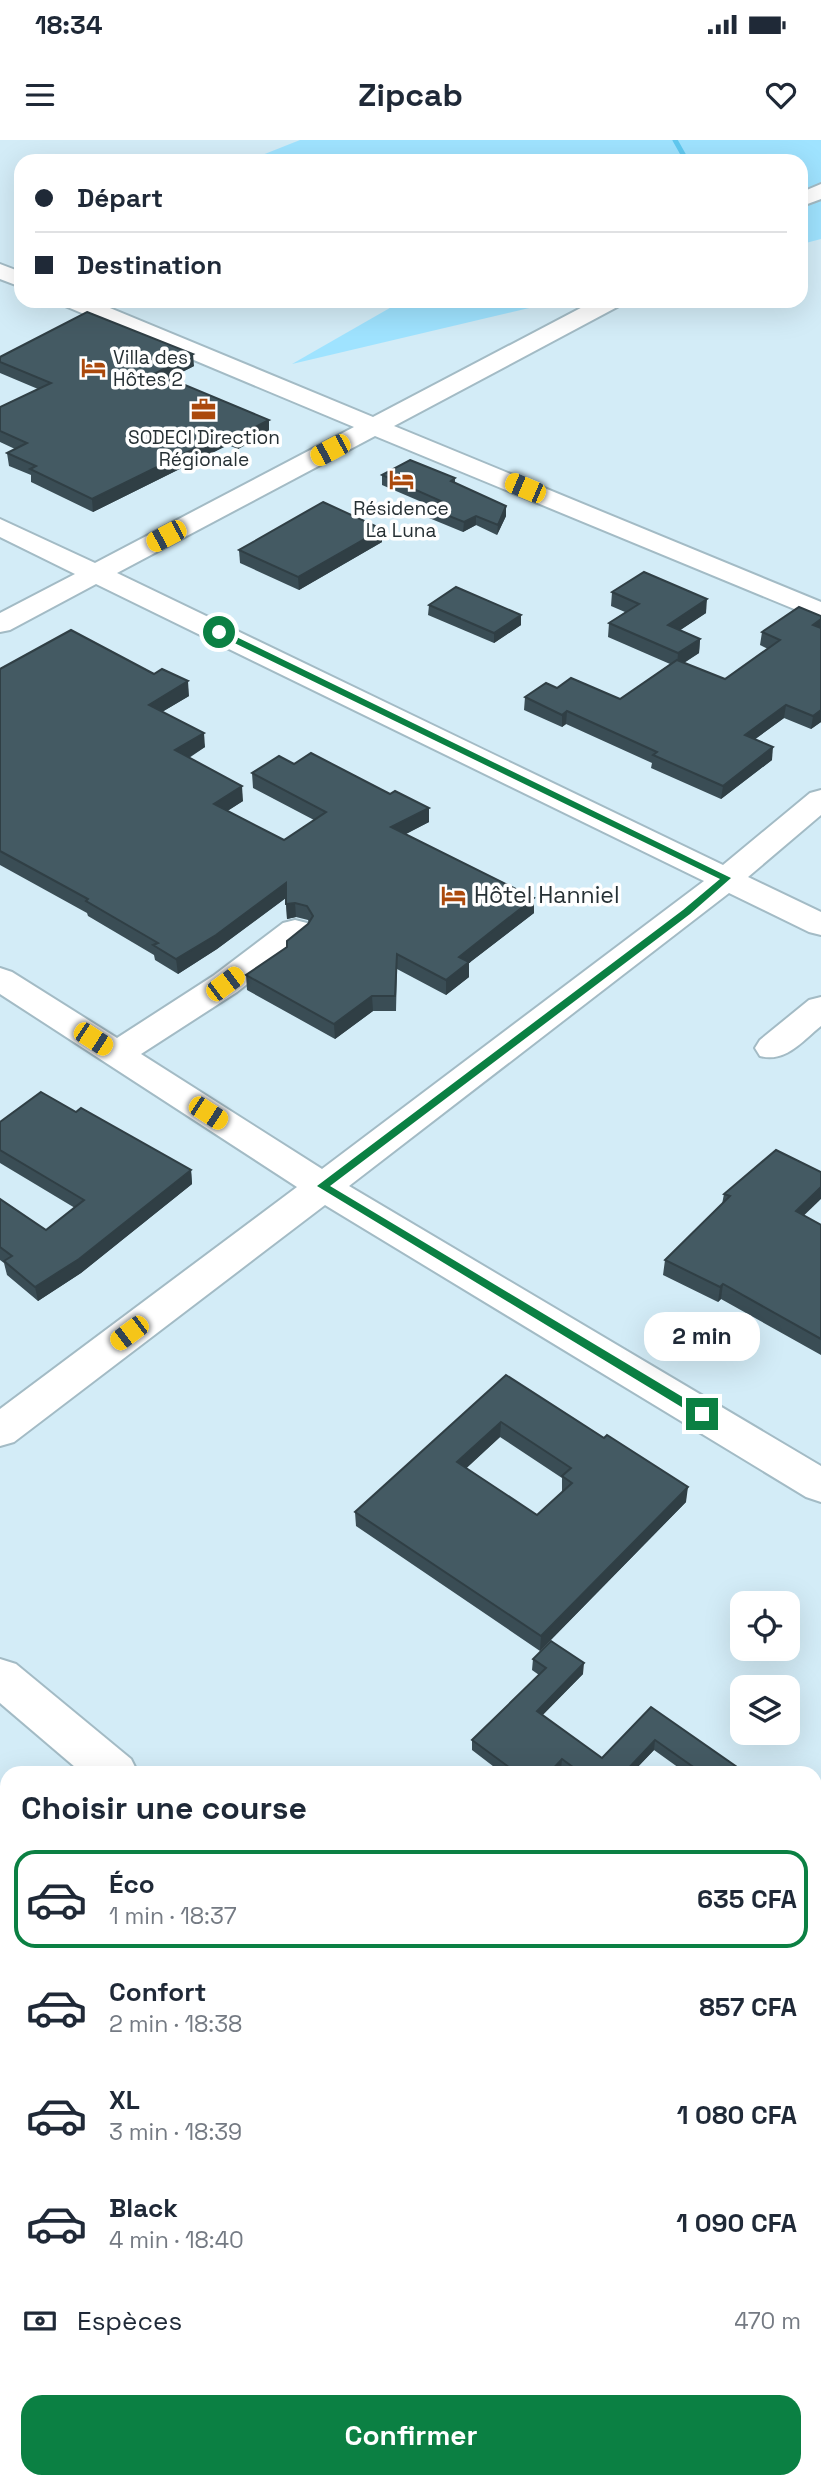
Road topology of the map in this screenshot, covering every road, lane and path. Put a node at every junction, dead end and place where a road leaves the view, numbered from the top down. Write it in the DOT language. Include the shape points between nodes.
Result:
graph roads {
  1 [pos="90,308"];
  2 [pos="598,308"];
  3 [pos="376,426"];
  4 [pos="0,527"];
  5 [pos="95,572"];
  6 [pos="821,612"];
  7 [pos="0,624"];
  8 [pos="821,799"];
  9 [pos="727,878"];
  10 [pos="821,925"];
  11 [pos="295,930"];
  12 [pos="0,979"];
  13 [pos="821,1008"];
  14 [pos="772,1048"];
  15 [pos="117,1054"];
  16 [pos="322,1186"];
  17 [pos="0,1431"];
  18 [pos="821,1486"];
  19 [pos="0,1677"];
  20 [pos="107,1766"];
  1 -- 3 [label="street"];
  2 -- 3 [label="street"];
  3 -- 5 [label="street"];
  3 -- 6 [label="street"];
  4 -- 5 [label="street"];
  5 -- 7 [label="street"];
  5 -- 9 [label="street"];
  8 -- 9 [label="street"];
  9 -- 10 [label="street"];
  9 -- 16 [label="street"];
  11 -- 15 [label="street" via="225,984"];
  12 -- 15 [label="street"];
  13 -- 14 [label="street"];
  15 -- 16 [label="street"];
  16 -- 17 [label="street"];
  16 -- 18 [label="street"];
  19 -- 20 [label="street"];
}
